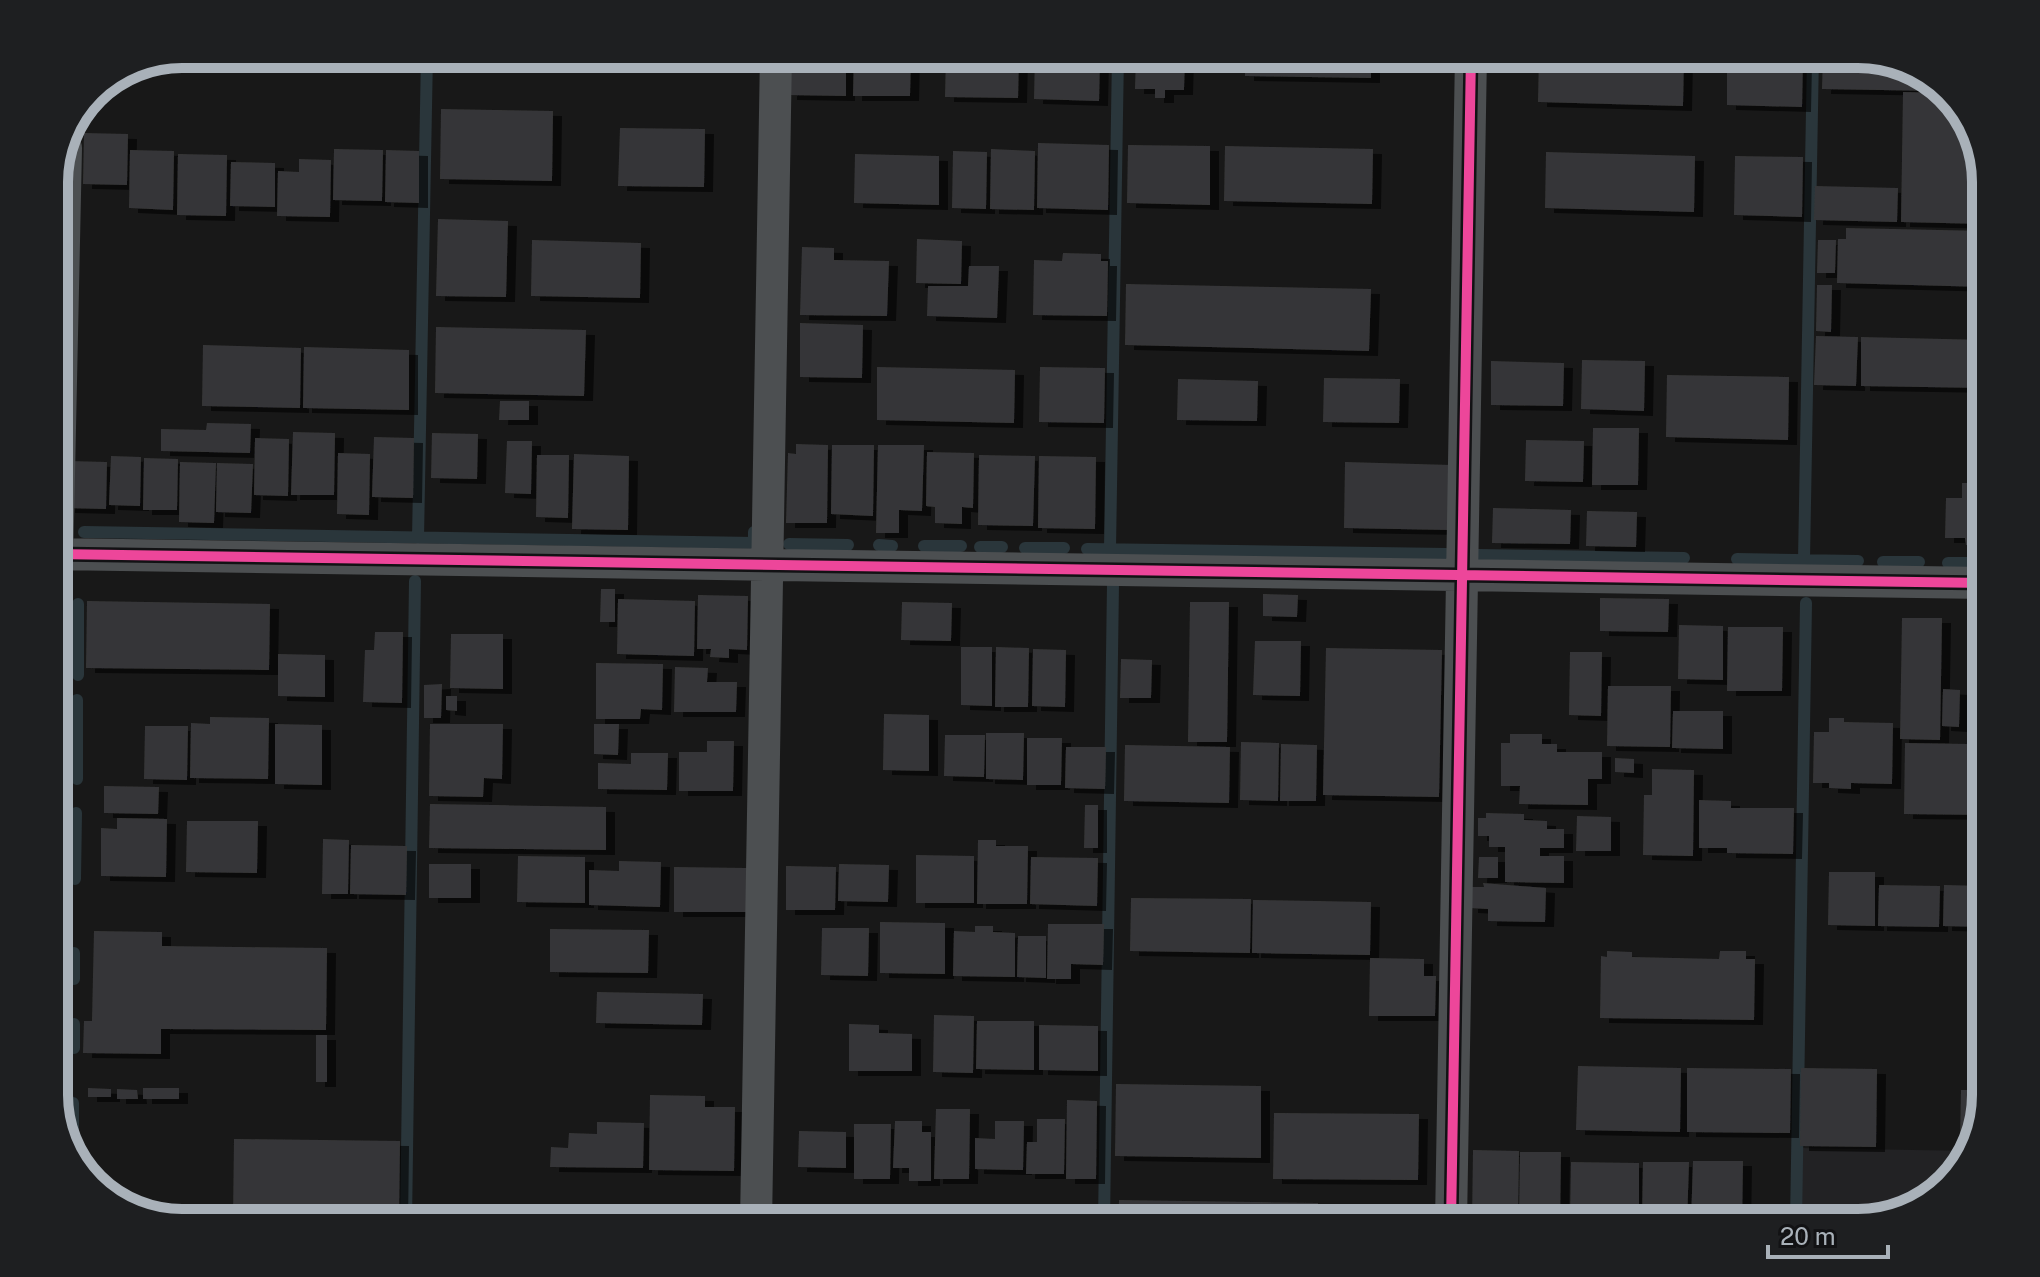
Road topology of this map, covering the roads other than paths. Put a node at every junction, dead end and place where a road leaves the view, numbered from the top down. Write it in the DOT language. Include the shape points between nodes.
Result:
graph roads {
  1 [pos="776,68"];
  2 [pos="1471,68"];
  3 [pos="68,554"];
  4 [pos="768,564"];
  5 [pos="1462,575"];
  6 [pos="1972,583"];
  7 [pos="756,1209"];
  8 [pos="1451,1209"];
  1 -- 4 [label="street"];
  2 -- 5 [label="street"];
  3 -- 4 [label="street"];
  4 -- 5 [label="street"];
  4 -- 7 [label="street"];
  5 -- 6 [label="street"];
  5 -- 8 [label="street"];
}
